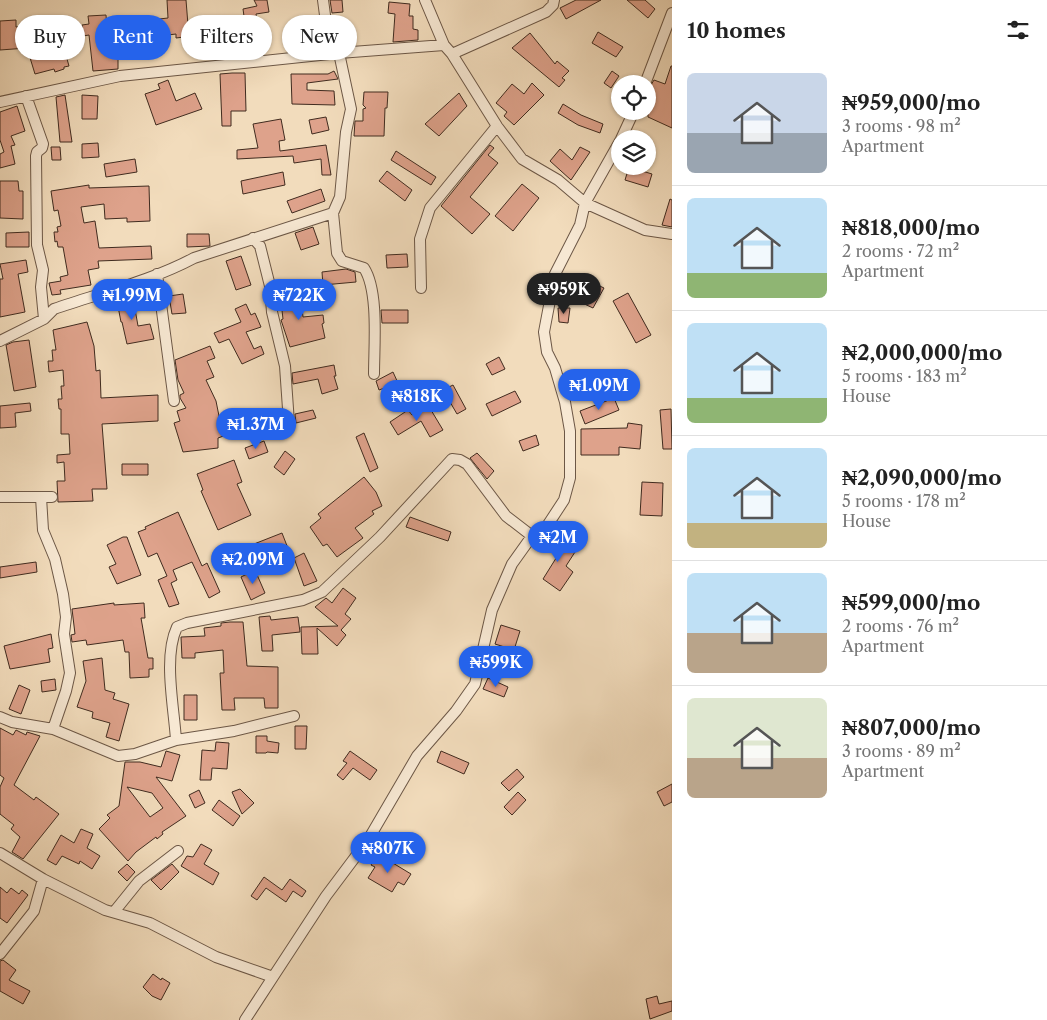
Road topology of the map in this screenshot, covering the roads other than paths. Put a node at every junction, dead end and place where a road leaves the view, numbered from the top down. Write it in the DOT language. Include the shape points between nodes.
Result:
graph roads {
  1 [pos="323,0"];
  2 [pos="425,0"];
  3 [pos="554,0"];
  4 [pos="672,13"];
  5 [pos="326,15"];
  6 [pos="444,44"];
  7 [pos="357,51"];
  8 [pos="452,54"];
  9 [pos="282,59"];
  10 [pos="337,60"];
  11 [pos="648,75"];
  12 [pos="26,96"];
  13 [pos="0,102"];
  14 [pos="497,126"];
  15 [pos="611,156"];
  16 [pos="585,203"];
  17 [pos="333,213"];
  18 [pos="672,234"];
  19 [pos="253,238"];
  20 [pos="156,274"];
  21 [pos="421,288"];
  22 [pos="44,319"];
  23 [pos="0,341"];
  24 [pos="374,374"];
  25 [pos="174,401"];
  26 [pos="289,423"];
  27 [pos="0,497"];
  28 [pos="41,497"];
  29 [pos="52,497"];
  30 [pos="532,536"];
  31 [pos="294,716"];
  32 [pos="0,717"];
  33 [pos="53,729"];
  34 [pos="176,740"];
  35 [pos="178,852"];
  36 [pos="0,853"];
  37 [pos="43,880"];
  38 [pos="114,912"];
  39 [pos="0,954"];
  40 [pos="273,977"];
  41 [pos="245,1020"];
  1 -- 5 [label="street"];
  2 -- 6 [label="street"];
  3 -- 8 [label="street" via="546,12"];
  4 -- 11 [label="street"];
  6 -- 7 [label="street"];
  6 -- 8 [label="street"];
  8 -- 14 [label="street"];
  9 -- 12 [label="street" via="120,76"];
  10 -- 17 [label="street" via="351,108 340,197"];
  12 -- 13 [label="street"];
  12 -- 22 [label="street" via="43,144 36,156 37,245 43,270"];
  14 -- 16 [label="street" via="522,159 558,180"];
  14 -- 21 [label="street" via="430,208 420,239"];
  15 -- 16 [label="street"];
  16 -- 18 [label="street" via="645,230"];
  16 -- 30 [label="street" via="580,225 555,274 544,332 547,352 565,402 570,431 570,478 564,500 547,526"];
  17 -- 19 [label="street"];
  17 -- 24 [label="street" via="337,254 342,261 364,268 369,275 373,300"];
  19 -- 20 [label="street"];
  19 -- 26 [label="street" via="260,246 270,286 272,312 285,366"];
  20 -- 22 [label="street" via="54,309"];
  20 -- 25 [label="street"];
  22 -- 23 [label="street"];
  27 -- 28 [label="street"];
  28 -- 29 [label="street"];
  28 -- 33 [label="street" via="43,530 55,559 63,594 64,634 70,673"];
  30 -- 34 [label="street" via="506,516 467,464 452,459 380,537 322,592 303,600 187,623 177,628 173,637 170,689"];
  30 -- 40 [label="street" via="512,564 492,610 475,684 417,756 368,840 326,896"];
  31 -- 34 [label="street" via="234,731"];
  32 -- 33 [label="street"];
  33 -- 34 [label="street" via="118,756 135,754"];
  35 -- 38 [label="street" via="139,881"];
  36 -- 37 [label="street"];
  37 -- 38 [label="street"];
  37 -- 39 [label="street" via="34,911"];
  38 -- 40 [label="street" via="150,924 216,957"];
  40 -- 41 [label="street"];
}
